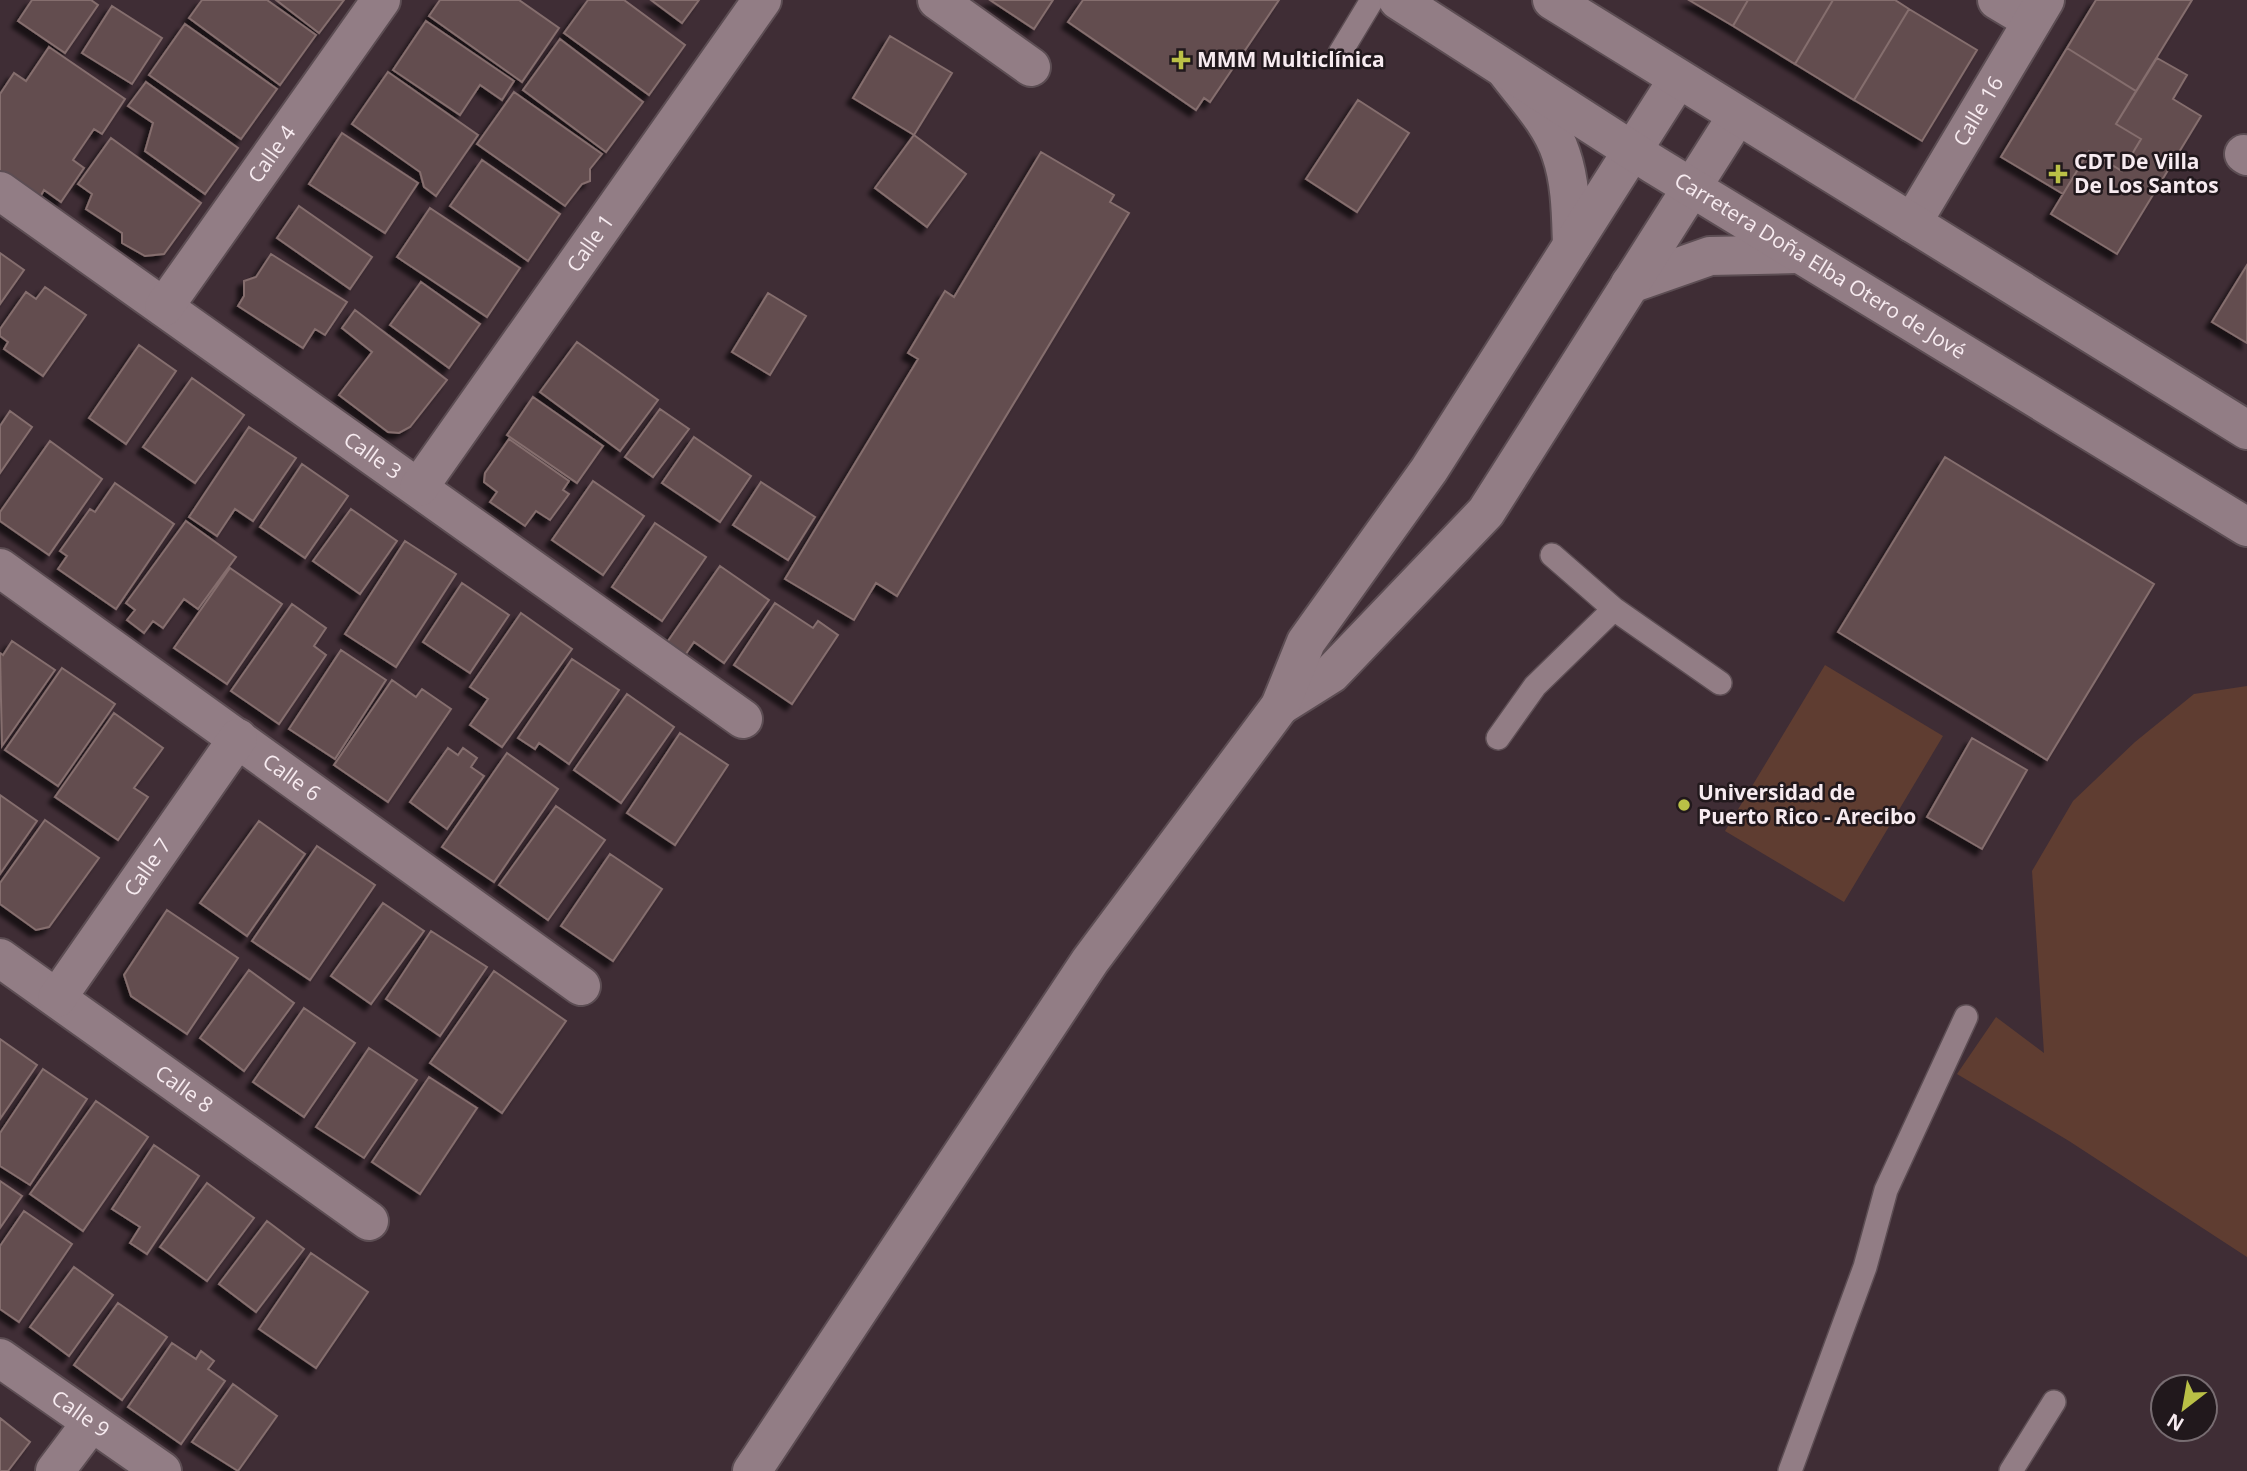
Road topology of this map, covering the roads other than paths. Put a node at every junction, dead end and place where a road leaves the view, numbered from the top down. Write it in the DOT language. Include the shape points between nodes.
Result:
graph roads {
  1 [pos="381,0"];
  2 [pos="762,0"];
  3 [pos="937,0"];
  4 [pos="1372,0"];
  5 [pos="1398,0"];
  6 [pos="1552,0"];
  7 [pos="1997,0"];
  8 [pos="2039,11"];
  9 [pos="1340,53"];
  10 [pos="1031,67"];
  11 [pos="1507,72"];
  12 [pos="1678,79"];
  13 [pos="1737,116"];
  14 [pos="1633,151"];
  15 [pos="1691,187"];
  16 [pos="0,191"];
  17 [pos="1912,223"];
  18 [pos="1572,246"];
  19 [pos="1798,254"];
  20 [pos="1630,284"];
  21 [pos="164,307"];
  22 [pos="2247,430"];
  23 [pos="419,487"];
  24 [pos="2247,527"];
  25 [pos="1552,555"];
  26 [pos="0,568"];
  27 [pos="1614,608"];
  28 [pos="1720,683"];
  29 [pos="1280,706"];
  30 [pos="743,719"];
  31 [pos="238,738"];
  32 [pos="1498,738"];
  33 [pos="0,958"];
  34 [pos="582,986"];
  35 [pos="57,998"];
  36 [pos="1966,1017"];
  37 [pos="369,1222"];
  38 [pos="0,1358"];
  39 [pos="2054,1402"];
  40 [pos="91,1423"];
  41 [pos="55,1471"];
  42 [pos="162,1471"];
  43 [pos="752,1471"];
  44 [pos="1790,1471"];
  45 [pos="2011,1471"];
  1 -- 21 [label="street, Calle 4"];
  2 -- 23 [label="street, Calle 1"];
  3 -- 10 [label="street"];
  4 -- 9 [label="lane"];
  5 -- 11 [label="street, Carretera Doña Elba Otero de Jové"];
  6 -- 12 [label="street"];
  7 -- 8 [label="street"];
  8 -- 17 [label="street, Calle 16"];
  11 -- 14 [label="street, Carretera Doña Elba Otero de Jové"];
  11 -- 18 [label="street" via="1548,127 1561,153 1571,201"];
  12 -- 13 [label="street"];
  12 -- 14 [label="street"];
  13 -- 15 [label="street"];
  13 -- 17 [label="street"];
  14 -- 15 [label="street, Carretera Doña Elba Otero de Jové"];
  14 -- 18 [label="street"];
  15 -- 19 [label="street, Carretera Doña Elba Otero de Jové"];
  15 -- 20 [label="street"];
  16 -- 21 [label="street, Calle 3"];
  17 -- 22 [label="street"];
  18 -- 29 [label="street" via="1429,470 1306,642"];
  19 -- 20 [label="street" via="1710,256"];
  19 -- 24 [label="street, Carretera Doña Elba Otero de Jové"];
  20 -- 29 [label="street" via="1486,512 1331,674"];
  21 -- 23 [label="street, Calle 3"];
  23 -- 30 [label="street, Calle 3"];
  25 -- 27 [label="lane"];
  26 -- 31 [label="street, Calle 6"];
  27 -- 28 [label="lane"];
  27 -- 32 [label="lane" via="1535,686"];
  29 -- 43 [label="street" via="1090,961"];
  31 -- 34 [label="street, Calle 6"];
  31 -- 35 [label="street, Calle 7"];
  33 -- 35 [label="street, Calle 8"];
  35 -- 37 [label="street, Calle 8"];
  36 -- 44 [label="lane" via="1886,1190 1865,1267"];
  38 -- 40 [label="street, Calle 9"];
  39 -- 45 [label="lane"];
  40 -- 41 [label="street"];
  40 -- 42 [label="street, Calle 9"];
}
